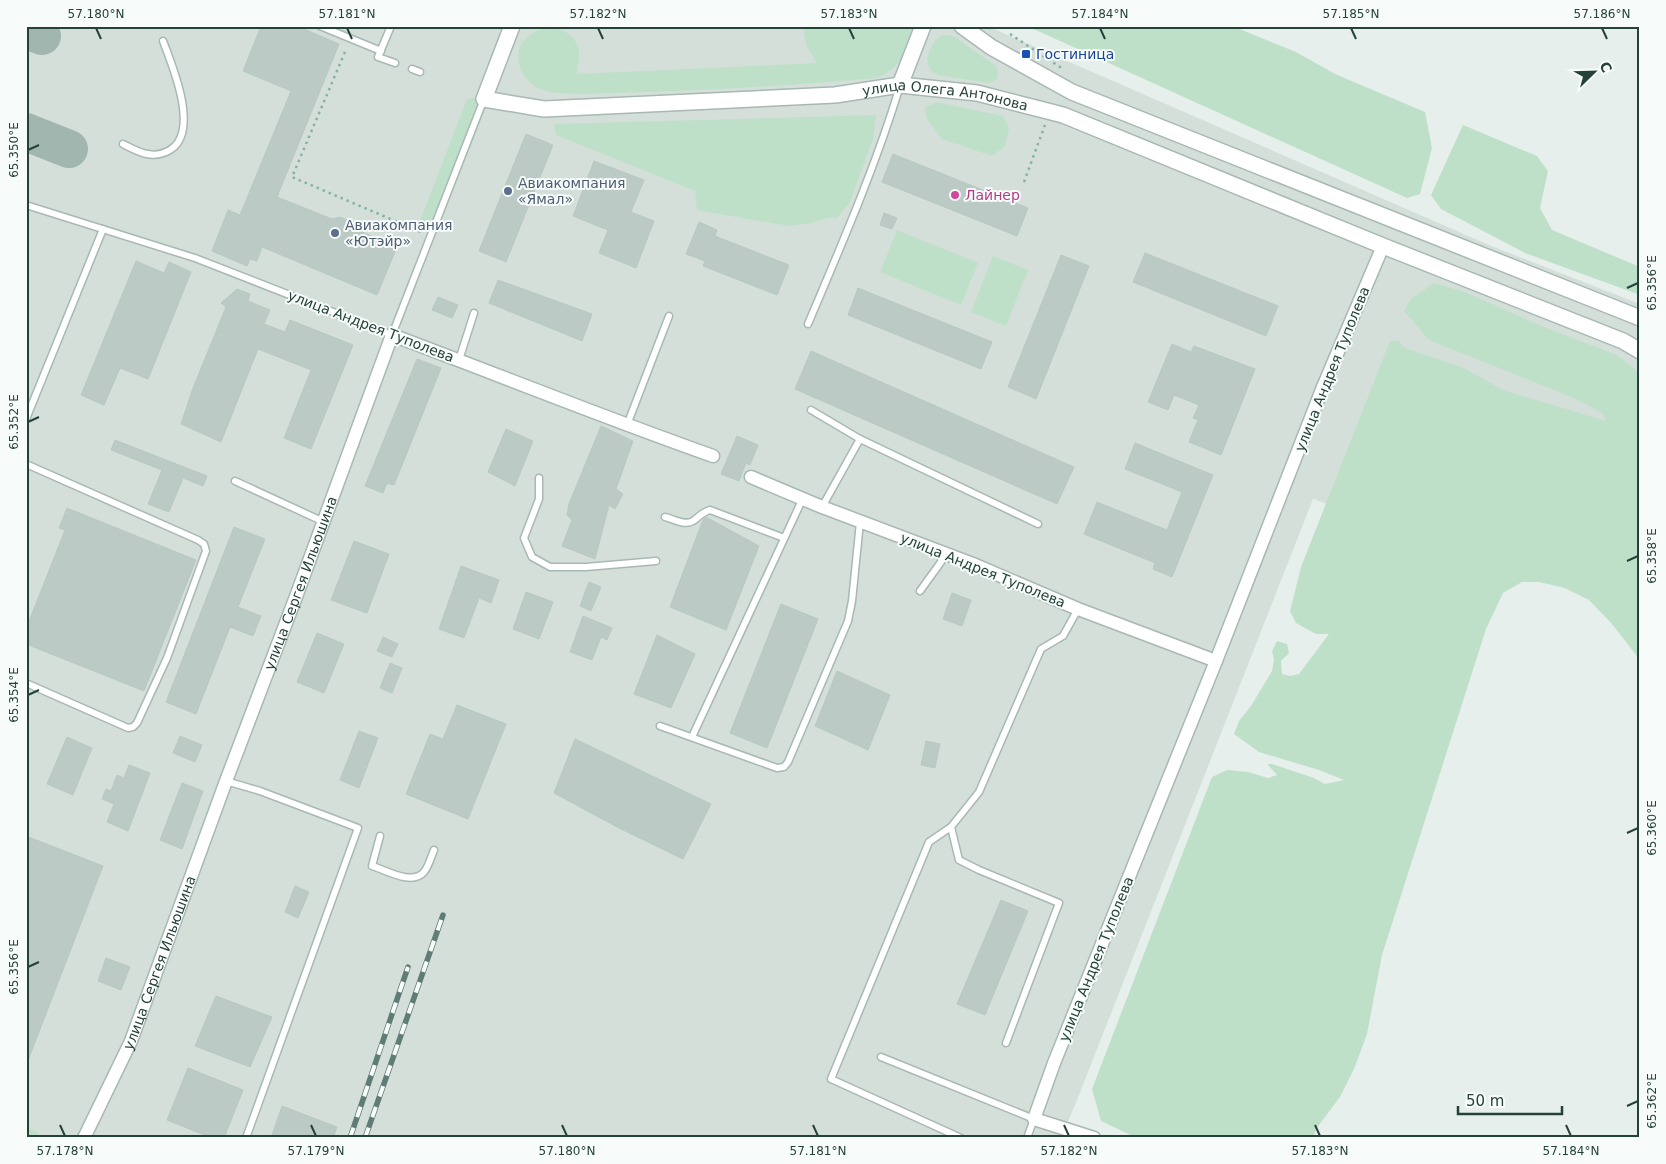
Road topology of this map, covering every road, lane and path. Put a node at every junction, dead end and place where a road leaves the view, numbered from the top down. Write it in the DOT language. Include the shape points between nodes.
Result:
graph roads {
  1 [pos="320,26"];
  2 [pos="391,26"];
  3 [pos="512,26"];
  4 [pos="923,26"];
  5 [pos="962,26"];
  6 [pos="1010,34"];
  7 [pos="163,41"];
  8 [pos="381,51"];
  9 [pos="345,52"];
  10 [pos="395,63"];
  11 [pos="412,69"];
  12 [pos="420,72"];
  13 [pos="1069,74"];
  14 [pos="900,85"];
  15 [pos="484,99"];
  16 [pos="1052,125"];
  17 [pos="122,144"];
  18 [pos="1024,182"];
  19 [pos="26,205"];
  20 [pos="103,229"];
  21 [pos="423,233"];
  22 [pos="1383,246"];
  23 [pos="474,313"];
  24 [pos="669,316"];
  25 [pos="1640,318"];
  26 [pos="808,324"];
  27 [pos="392,335"];
  28 [pos="1640,352"];
  29 [pos="459,360"];
  30 [pos="811,410"];
  31 [pos="26,419"];
  32 [pos="627,425"];
  33 [pos="860,439"];
  34 [pos="713,456"];
  35 [pos="26,464"];
  36 [pos="751,477"];
  37 [pos="538,478"];
  38 [pos="235,481"];
  39 [pos="803,498"];
  40 [pos="822,507"];
  41 [pos="665,517"];
  42 [pos="324,522"];
  43 [pos="860,522"];
  44 [pos="1038,524"];
  45 [pos="784,538"];
  46 [pos="942,552"];
  47 [pos="656,561"];
  48 [pos="920,591"];
  49 [pos="1078,609"];
  50 [pos="1216,661"];
  51 [pos="26,683"];
  52 [pos="660,726"];
  53 [pos="692,737"];
  54 [pos="226,781"];
  55 [pos="951,827"];
  56 [pos="380,836"];
  57 [pos="434,850"];
  58 [pos="1006,1043"];
  59 [pos="881,1057"];
  60 [pos="1034,1119"];
  61 [pos="84,1138"];
  62 [pos="246,1138"];
  63 [pos="961,1138"];
  64 [pos="1027,1138"];
  65 [pos="1094,1138"];
  1 -- 8 [label="lane"];
  2 -- 8 [label="lane"];
  3 -- 15 [label="street, улица Сергея Ильюшина"];
  4 -- 14 [label="street"];
  5 -- 25 [label="street" via="992,47 1072,92"];
  6 -- 13 [label="path"];
  7 -- 17 [label="lane" via="181,97 182,133 176,146 152,156"];
  8 -- 10 [label="lane" via="378,57"];
  9 -- 21 [label="path" via="292,178"];
  11 -- 12 [label="lane"];
  14 -- 15 [label="street, улица Олега Антонова" via="835,95 544,109"];
  14 -- 22 [label="street, улица Олега Антонова" via="977,93 1063,115"];
  14 -- 26 [label="lane" via="861,198"];
  15 -- 27 [label="lane, улица Сергея Ильюшина"];
  16 -- 18 [label="path" via="1046,123"];
  19 -- 20 [label="lane, улица Андрея Туполева"];
  20 -- 27 [label="lane, улица Андрея Туполева" via="195,258"];
  20 -- 31 [label="lane"];
  22 -- 28 [label="street, улица Олега Антонова" via="1623,341"];
  22 -- 50 [label="street, улица Андрея Туполева" via="1323,387"];
  23 -- 29 [label="lane"];
  24 -- 32 [label="lane"];
  27 -- 29 [label="street, улица Андрея Туполева"];
  27 -- 42 [label="street, улица Сергея Ильюшина"];
  29 -- 32 [label="street, улица Андрея Туполева"];
  30 -- 33 [label="lane"];
  32 -- 34 [label="street, улица Андрея Туполева"];
  33 -- 40 [label="lane"];
  33 -- 44 [label="lane"];
  35 -- 51 [label="lane" via="198,540 206,551 167,658 133,727 128,728"];
  36 -- 39 [label="street, улица Андрея Туполева"];
  37 -- 47 [label="lane" via="538,499 524,538 532,557 550,567"];
  38 -- 42 [label="lane"];
  39 -- 40 [label="street, улица Андрея Туполева"];
  39 -- 45 [label="lane"];
  40 -- 43 [label="street, улица Андрея Туполева"];
  41 -- 45 [label="lane" via="687,523 710,510"];
  42 -- 54 [label="street, улица Сергея Ильюшина"];
  43 -- 46 [label="street, улица Андрея Туполева"];
  43 -- 53 [label="lane" via="848,621 788,762 777,768"];
  45 -- 53 [label="lane"];
  46 -- 48 [label="lane" via="941,562"];
  46 -- 49 [label="street, улица Андрея Туполева"];
  49 -- 50 [label="street, улица Андрея Туполева"];
  49 -- 55 [label="lane" via="1063,636 1041,649 979,792"];
  50 -- 60 [label="street, улица Андрея Туполева" via="1057,1054"];
  52 -- 53 [label="lane"];
  54 -- 61 [label="street, улица Сергея Ильюшина" via="131,1041"];
  54 -- 62 [label="lane" via="358,828"];
  55 -- 58 [label="lane" via="960,860 1059,903"];
  55 -- 63 [label="lane" via="929,842 831,1079"];
  56 -- 57 [label="lane" via="372,866 409,878 425,871"];
  59 -- 60 [label="lane"];
  60 -- 64 [label="lane"];
  60 -- 65 [label="street"];
}
